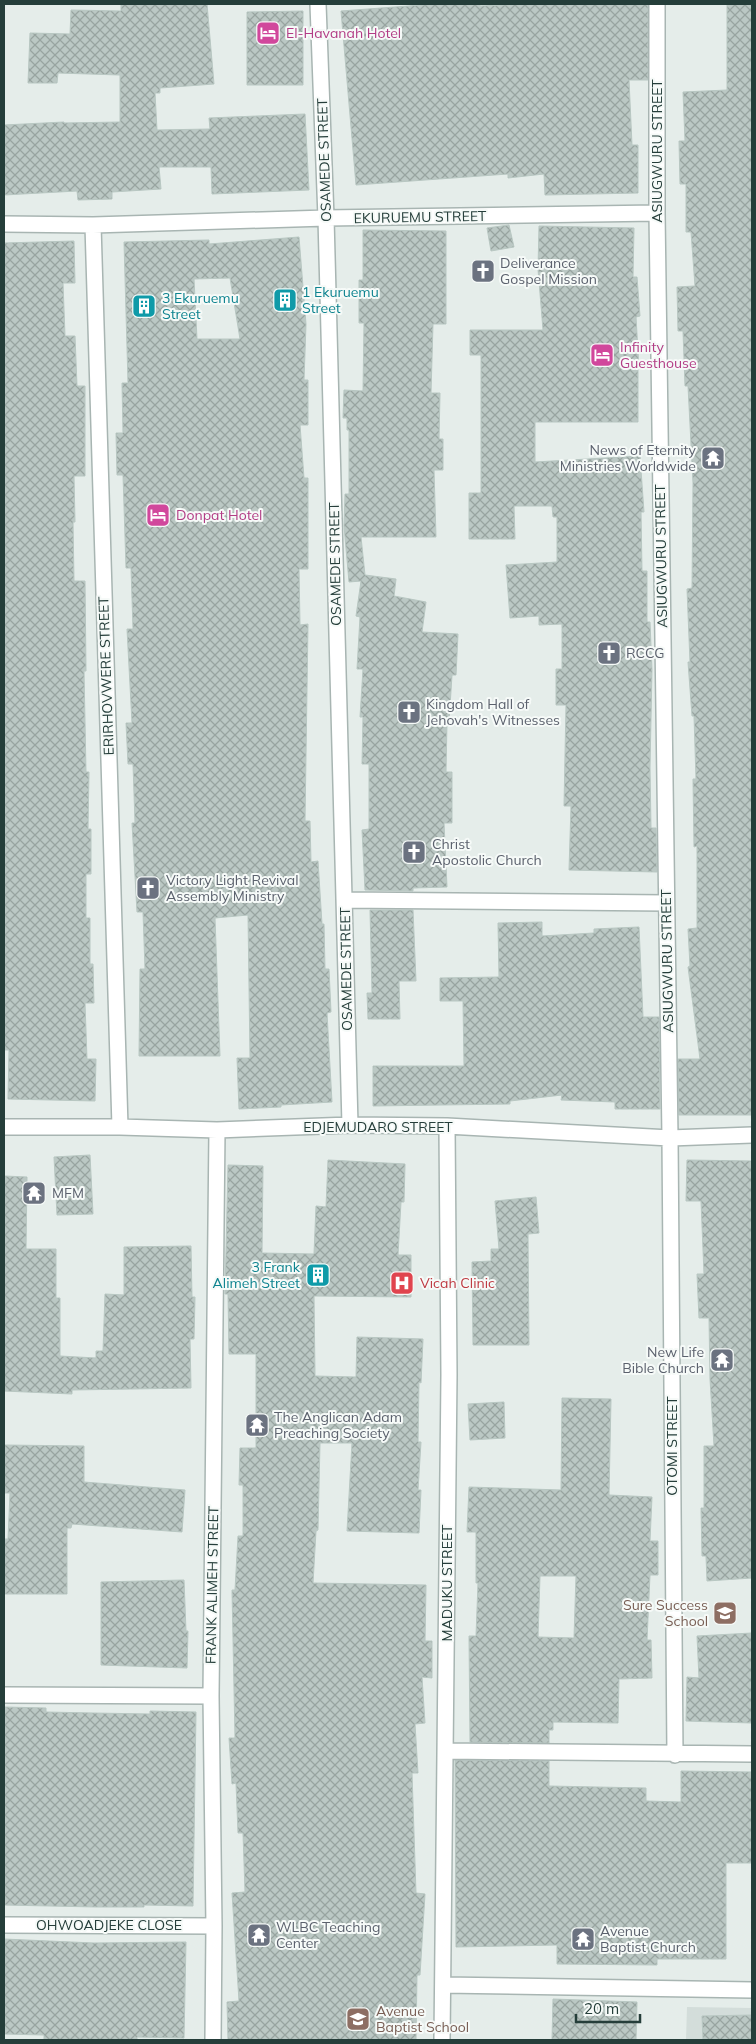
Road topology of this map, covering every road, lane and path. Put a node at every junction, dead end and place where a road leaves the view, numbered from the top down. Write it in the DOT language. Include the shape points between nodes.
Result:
graph roads {
  1 [pos="318,4"];
  2 [pos="657,4"];
  3 [pos="656,213"];
  4 [pos="326,218"];
  5 [pos="4,224"];
  6 [pos="94,225"];
  7 [pos="344,900"];
  8 [pos="666,903"];
  9 [pos="350,1125"];
  10 [pos="446,1126"];
  11 [pos="4,1127"];
  12 [pos="120,1127"];
  13 [pos="217,1130"];
  14 [pos="752,1135"];
  15 [pos="670,1138"];
  16 [pos="4,1695"];
  17 [pos="211,1696"];
  18 [pos="446,1751"];
  19 [pos="675,1754"];
  20 [pos="752,1754"];
  21 [pos="4,1925"];
  22 [pos="214,1926"];
  23 [pos="443,1985"];
  24 [pos="752,1990"];
  25 [pos="212,2040"];
  26 [pos="442,2040"];
  1 -- 4 [label="street, OSAMEDE STREET"];
  2 -- 3 [label="street, ASIUGWURU STREET"];
  3 -- 4 [label="street, EKURUEMU STREET"];
  3 -- 8 [label="street, ASIUGWURU STREET"];
  4 -- 6 [label="street, EKURUEMU STREET"];
  4 -- 7 [label="street, OSAMEDE STREET"];
  5 -- 6 [label="street, EKURUEMU STREET"];
  6 -- 12 [label="street, ERIRHOVWERE STREET"];
  7 -- 8 [label="street"];
  7 -- 9 [label="street, OSAMEDE STREET"];
  8 -- 15 [label="street, ASIUGWURU STREET"];
  9 -- 10 [label="street, EDJEMUDARO STREET"];
  9 -- 13 [label="street, EDJEMUDARO STREET"];
  10 -- 15 [label="street, EDJEMUDARO STREET"];
  10 -- 18 [label="street, MADUKU STREET" via="449,1385"];
  11 -- 12 [label="street, EDJEMUDARO STREET"];
  12 -- 13 [label="street, EDJEMUDARO STREET"];
  13 -- 17 [label="street, FRANK ALIMEH STREET"];
  14 -- 15 [label="street, EDJEMUDARO STREET"];
  15 -- 19 [label="street, OTOMI STREET"];
  16 -- 17 [label="street"];
  17 -- 22 [label="street, FRANK ALIMEH STREET"];
  18 -- 19 [label="street"];
  18 -- 23 [label="street, MADUKU STREET"];
  19 -- 20 [label="street"];
  21 -- 22 [label="street, OHWOADJEKE CLOSE"];
  22 -- 25 [label="street, FRANK ALIMEH STREET"];
  23 -- 24 [label="street"];
  23 -- 26 [label="street, MADUKU STREET"];
}
